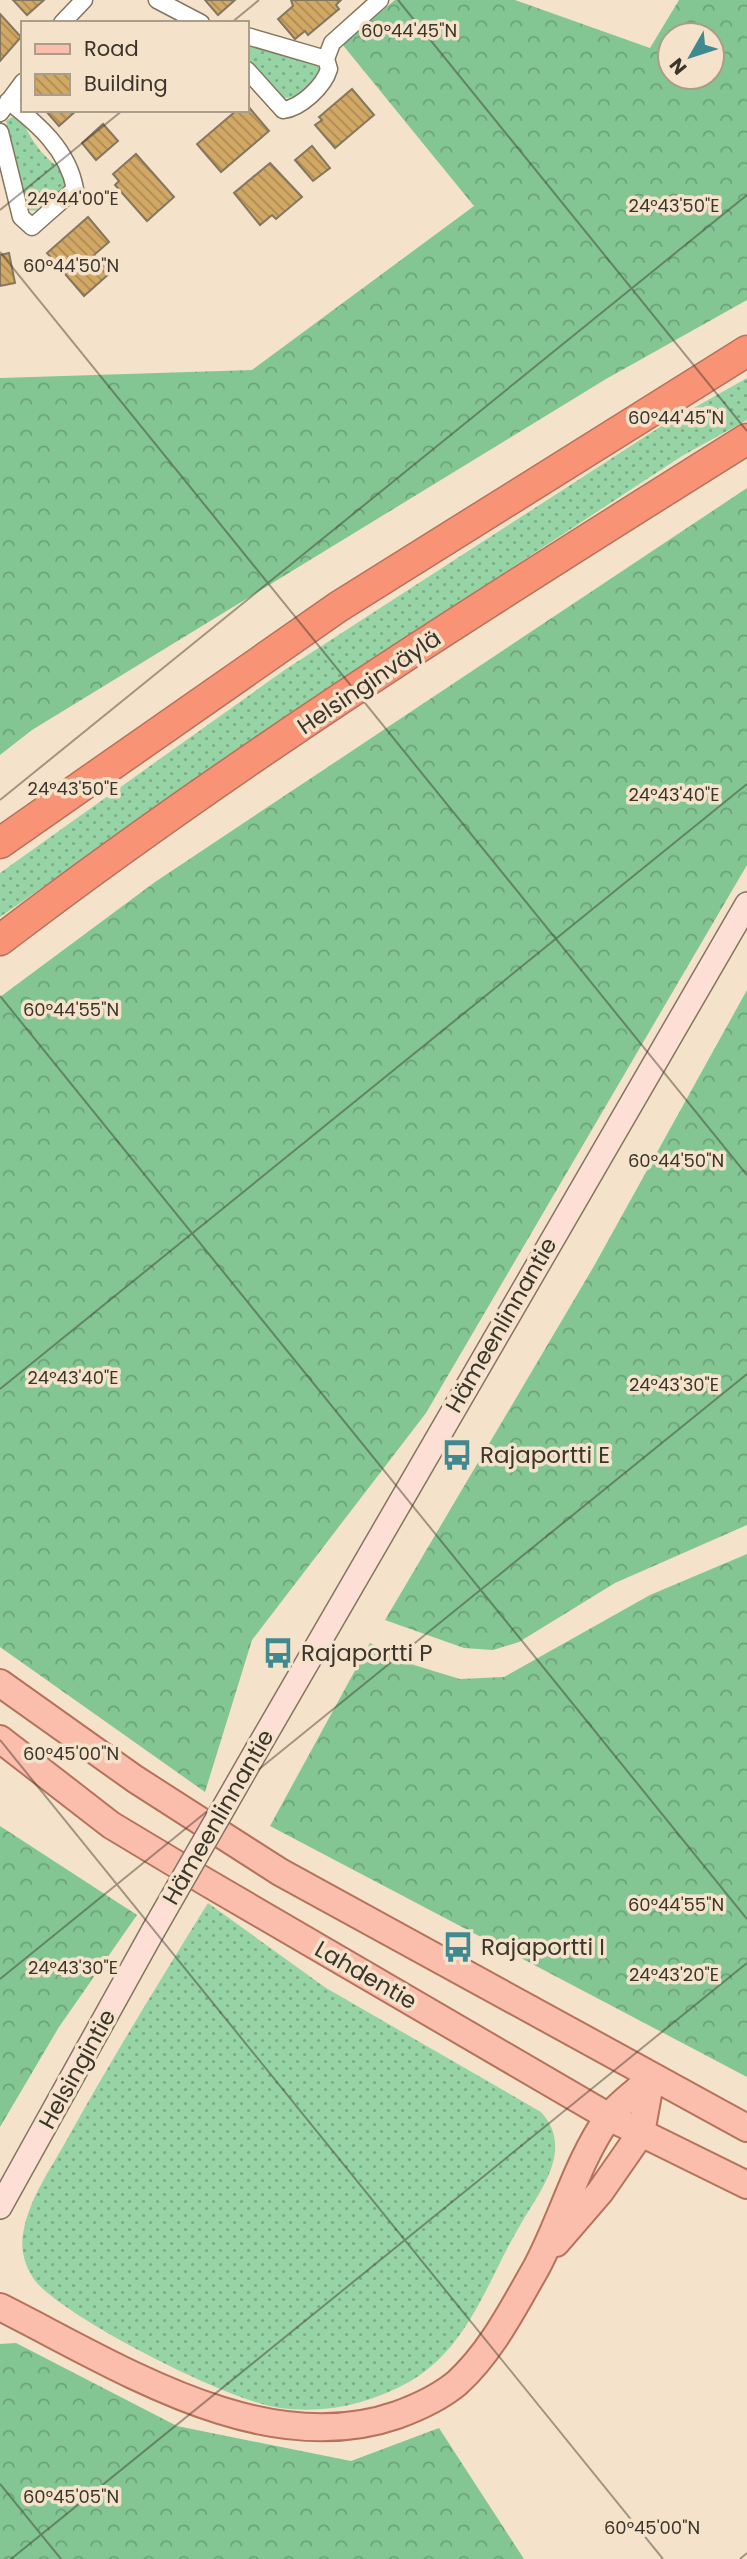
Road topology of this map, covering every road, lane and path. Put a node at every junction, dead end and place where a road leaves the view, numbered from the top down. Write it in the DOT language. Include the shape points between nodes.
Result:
graph roads {
  1 [pos="84,0"];
  2 [pos="157,0"];
  3 [pos="380,0"];
  4 [pos="64,21"];
  5 [pos="197,21"];
  6 [pos="248,36"];
  7 [pos="326,59"];
  8 [pos="248,71"];
  9 [pos="21,85"];
  10 [pos="4,107"];
  11 [pos="0,132"];
  12 [pos="747,351"];
  13 [pos="747,439"];
  14 [pos="0,843"];
  15 [pos="747,904"];
  16 [pos="0,940"];
  17 [pos="0,1683"];
  18 [pos="0,1739"];
  19 [pos="153,1931"];
  20 [pos="651,2078"];
  21 [pos="609,2117"];
  22 [pos="747,2128"];
  23 [pos="641,2133"];
  24 [pos="747,2185"];
  25 [pos="0,2207"];
  26 [pos="537,2266"];
  27 [pos="0,2307"];
  1 -- 4 [label="street"];
  2 -- 5 [label="street"];
  3 -- 7 [label="street" via="332,43"];
  6 -- 7 [label="street"];
  7 -- 8 [label="street" via="327,76 292,109 277,106"];
  9 -- 10 [label="street"];
  10 -- 11 [label="street" via="62,152 72,172 75,188 32,227 21,217"];
  12 -- 14 [label="highway" via="338,607"];
  13 -- 16 [label="highway, Helsinginväylä" via="379,675 162,822"];
  15 -- 19 [label="main road, Hämeenlinnantie, bridge"];
  17 -- 20 [label="main road, Lahdentie" via="135,1779 280,1872"];
  18 -- 21 [label="main road, Lahdentie" via="111,1825"];
  19 -- 25 [label="main road, Helsingintie"];
  20 -- 21 [label="main road"];
  20 -- 22 [label="main road, Lahdentie"];
  20 -- 23 [label="main road"];
  21 -- 23 [label="main road, Lahdentie"];
  21 -- 26 [label="main road"];
  23 -- 24 [label="main road, Lahdentie"];
  23 -- 26 [label="main road" via="600,2192"];
  26 -- 27 [label="main road" via="497,2336 456,2384 415,2409 379,2421 337,2427 282,2425 199,2403"];
}
